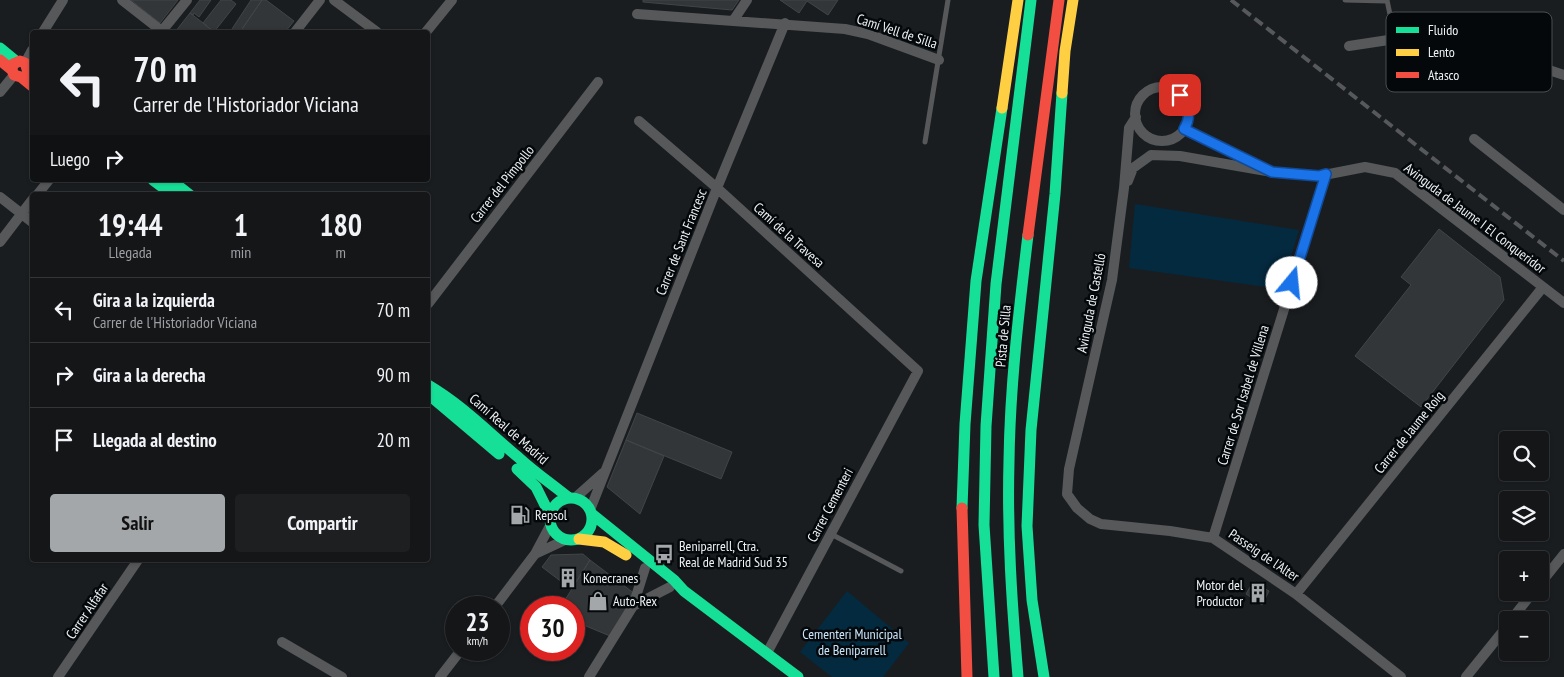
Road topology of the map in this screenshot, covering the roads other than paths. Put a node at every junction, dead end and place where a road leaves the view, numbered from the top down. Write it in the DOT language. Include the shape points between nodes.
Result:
graph roads {
  1 [pos="63,0"];
  2 [pos="122,0"];
  3 [pos="188,0"];
  4 [pos="320,0"];
  5 [pos="334,0"];
  6 [pos="747,0"];
  7 [pos="948,0"];
  8 [pos="1018,0"];
  9 [pos="1031,0"];
  10 [pos="1059,0"];
  11 [pos="1073,0"];
  12 [pos="1345,0"];
  13 [pos="448,1"];
  14 [pos="1387,1"];
  15 [pos="637,14"];
  16 [pos="732,20"];
  17 [pos="785,23"];
  18 [pos="44,30"];
  19 [pos="160,30"];
  20 [pos="164,30"];
  21 [pos="297,30"];
  22 [pos="374,30"];
  23 [pos="427,30"];
  24 [pos="1386,41"];
  25 [pos="1349,46"];
  26 [pos="0,48"];
  27 [pos="30,54"];
  28 [pos="0,60"];
  29 [pos="939,60"];
  30 [pos="21,70"];
  31 [pos="1552,71"];
  32 [pos="1564,75"];
  33 [pos="598,82"];
  34 [pos="30,83"];
  35 [pos="0,92"];
  36 [pos="1136,117"];
  37 [pos="639,121"];
  38 [pos="1184,129"];
  39 [pos="1474,139"];
  40 [pos="1170,140"];
  41 [pos="925,142"];
  42 [pos="1180,156"];
  43 [pos="1272,172"];
  44 [pos="1326,174"];
  45 [pos="47,182"];
  46 [pos="158,182"];
  47 [pos="174,188"];
  48 [pos="717,188"];
  49 [pos="1124,188"];
  50 [pos="39,192"];
  51 [pos="0,197"];
  52 [pos="30,203"];
  53 [pos="1564,210"];
  54 [pos="21,214"];
  55 [pos="30,221"];
  56 [pos="0,242"];
  57 [pos="1543,287"];
  58 [pos="430,301"];
  59 [pos="1564,303"];
  60 [pos="918,371"];
  61 [pos="430,386"];
  62 [pos="430,396"];
  63 [pos="604,472"];
  64 [pos="1067,494"];
  65 [pos="572,498"];
  66 [pos="591,512"];
  67 [pos="550,519"];
  68 [pos="831,534"];
  69 [pos="1213,538"];
  70 [pos="579,539"];
  71 [pos="565,540"];
  72 [pos="535,554"];
  73 [pos="1564,554"];
  74 [pos="137,562"];
  75 [pos="645,568"];
  76 [pos="901,571"];
  77 [pos="1549,573"];
  78 [pos="670,587"];
  79 [pos="684,591"];
  80 [pos="1296,594"];
  81 [pos="503,596"];
  82 [pos="1526,601"];
  83 [pos="633,606"];
  84 [pos="1518,611"];
  85 [pos="1499,636"];
  86 [pos="282,642"];
  87 [pos="767,653"];
  88 [pos="452,661"];
  89 [pos="58,677"];
  90 [pos="342,677"];
  91 [pos="440,677"];
  92 [pos="589,677"];
  93 [pos="798,677"];
  94 [pos="967,677"];
  95 [pos="994,677"];
  96 [pos="1018,677"];
  97 [pos="1044,677"];
  98 [pos="1401,677"];
  99 [pos="1466,677"];
  1 -- 18 [label="street"];
  2 -- 19 [label="street"];
  3 -- 20 [label="street"];
  4 -- 21 [label="street"];
  5 -- 22 [label="street"];
  6 -- 16 [label="street"];
  7 -- 29 [label="lane"];
  8 -- 94 [label="main road" via="975,290 965,424 962,524"];
  9 -- 95 [label="main road, Pista de Silla" via="996,284 986,426 984,525"];
  10 -- 96 [label="main road, Pista de Silla" via="1022,290 1010,428 1008,525"];
  11 -- 97 [label="main road" via="1030,440 1027,526 1032,600"];
  12 -- 14 [label="lane"];
  13 -- 23 [label="street"];
  15 -- 16 [label="street, Camí Vell de Silla"];
  16 -- 17 [label="street, Camí Vell de Silla"];
  17 -- 29 [label="street, Camí Vell de Silla" via="856,31"];
  17 -- 48 [label="street, Carrer de Sant Francesc"];
  24 -- 25 [label="street"];
  26 -- 30 [label="main road"];
  27 -- 30 [label="street"];
  28 -- 30 [label="main road"];
  29 -- 41 [label="lane"];
  30 -- 34 [label="main road"];
  30 -- 35 [label="street"];
  31 -- 32 [label="street"];
  33 -- 58 [label="street, Carrer del Pimpollo"];
  36 -- 38 [label="street" via="1136,108 1146,93 1154,88 1170,88 1184,98 1188,106 1188,121"];
  36 -- 40 [label="street" via="1141,131 1147,136 1154,140"];
  36 -- 49 [label="street, Avinguda de Castelló" via="1129,128"];
  37 -- 48 [label="street, Camí de la Travesa"];
  38 -- 40 [label="street"];
  38 -- 43 [label="street"];
  39 -- 53 [label="street"];
  40 -- 42 [label="street"];
  42 -- 43 [label="street"];
  42 -- 49 [label="street" via="1151,155 1133,168"];
  43 -- 44 [label="street"];
  44 -- 57 [label="street, Avinguda de Jaume I El Conqueridor" via="1365,166 1395,173"];
  44 -- 69 [label="street, Carrer de Sor Isabel de Villena"];
  45 -- 50 [label="street"];
  46 -- 47 [label="main road"];
  48 -- 60 [label="street, Camí de la Travesa"];
  48 -- 63 [label="street, Carrer de Sant Francesc"];
  49 -- 64 [label="street, Avinguda de Castelló" via="1112,280 1069,469"];
  51 -- 54 [label="street"];
  52 -- 54 [label="street"];
  54 -- 55 [label="street"];
  54 -- 56 [label="street"];
  57 -- 59 [label="street, Avinguda de Jaume I El Conqueridor"];
  57 -- 80 [label="street, Carrer de Jaume Roig"];
  60 -- 68 [label="street, Carrer Cementeri"];
  61 -- 65 [label="main road, Camí Real de Madrid" via="467,410 530,468"];
  62 -- 67 [label="main road, Camí Real de Madrid" via="524,474 536,487"];
  63 -- 65 [label="street, Carrer de Sant Francesc"];
  63 -- 66 [label="street, Carrer de Sant Francesc"];
  64 -- 69 [label="street, Passeig de l'Alter" via="1077,508 1101,524"];
  65 -- 66 [label="main road" via="584,502"];
  65 -- 67 [label="main road" via="557,503"];
  66 -- 70 [label="main road" via="591,526"];
  66 -- 79 [label="main road"];
  67 -- 71 [label="main road" via="556,534"];
  67 -- 72 [label="street"];
  68 -- 76 [label="lane"];
  68 -- 87 [label="street, Carrer Cementeri"];
  69 -- 80 [label="street, Passeig de l'Alter"];
  70 -- 71 [label="main road"];
  70 -- 75 [label="main road" via="603,540"];
  71 -- 72 [label="street"];
  72 -- 81 [label="street"];
  73 -- 77 [label="street"];
  74 -- 89 [label="street, Carrer Alfafar"];
  75 -- 78 [label="main road"];
  75 -- 83 [label="street"];
  78 -- 79 [label="main road"];
  78 -- 83 [label="street"];
  79 -- 87 [label="main road"];
  80 -- 98 [label="street, Passeig de l'Alter"];
  82 -- 84 [label="street"];
  83 -- 92 [label="street"];
  85 -- 99 [label="street"];
  86 -- 90 [label="street"];
  87 -- 93 [label="main road"];
  88 -- 91 [label="street"];
}
